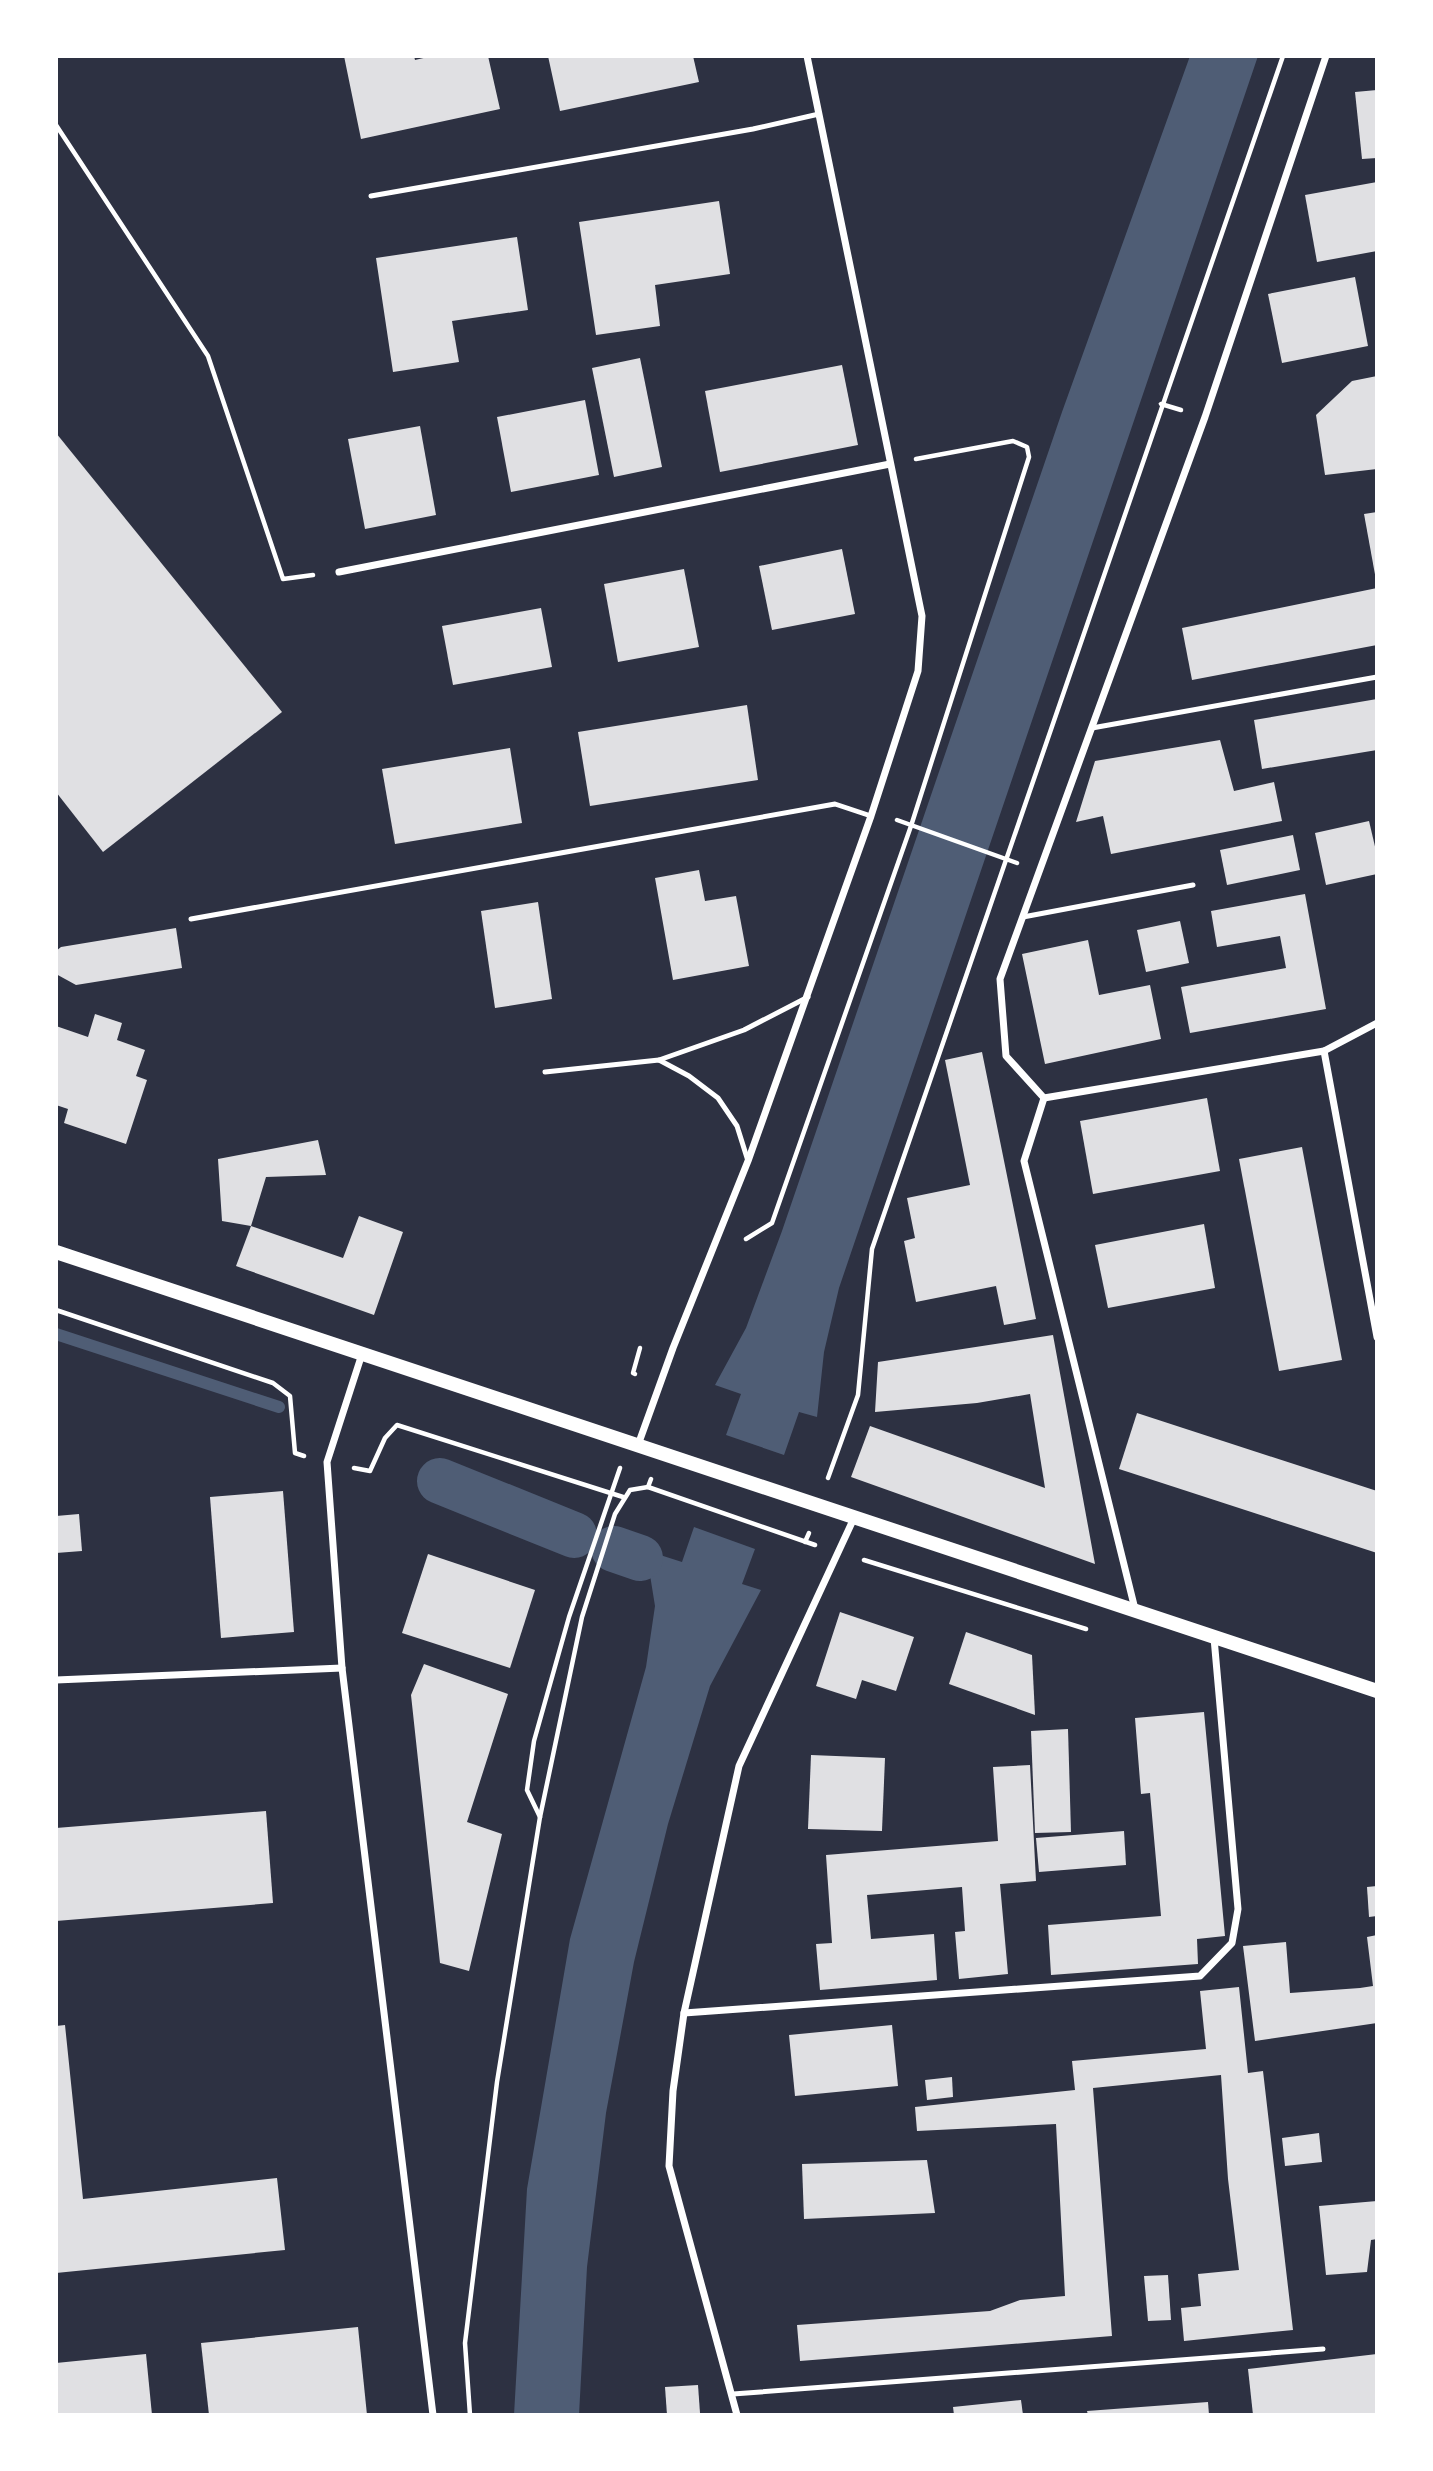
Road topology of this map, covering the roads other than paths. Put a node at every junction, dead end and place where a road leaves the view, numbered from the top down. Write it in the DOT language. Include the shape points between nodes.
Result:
graph roads {
  1 [pos="807,56"];
  2 [pos="1326,56"];
  3 [pos="819,114"];
  4 [pos="371,196"];
  5 [pos="891,464"];
  6 [pos="339,572"];
  7 [pos="1377,677"];
  8 [pos="1092,728"];
  9 [pos="871,816"];
  10 [pos="1192,886"];
  11 [pos="1023,917"];
  12 [pos="191,919"];
  13 [pos="807,997"];
  14 [pos="1377,1023"];
  15 [pos="1324,1051"];
  16 [pos="659,1060"];
  17 [pos="545,1072"];
  18 [pos="1044,1098"];
  19 [pos="748,1161"];
  20 [pos="56,1252"];
  21 [pos="1377,1338"];
  22 [pos="362,1354"];
  23 [pos="634,1443"];
  24 [pos="854,1518"];
  25 [pos="1136,1612"];
  26 [pos="1214,1638"];
  27 [pos="342,1668"];
  28 [pos="56,1680"];
  29 [pos="1377,1691"];
  30 [pos="684,2013"];
  31 [pos="1323,2349"];
  32 [pos="733,2394"];
  33 [pos="433,2415"];
  34 [pos="737,2415"];
  1 -- 3 [label="street"];
  2 -- 8 [label="street" via="1205,417"];
  3 -- 4 [label="lane"];
  3 -- 5 [label="street"];
  5 -- 6 [label="street"];
  5 -- 9 [label="street" via="922,616 922,643 918,670"];
  7 -- 8 [label="lane"];
  8 -- 11 [label="street"];
  9 -- 12 [label="lane" via="835,804"];
  9 -- 13 [label="street"];
  10 -- 11 [label="lane"];
  11 -- 18 [label="street" via="1000,979 1006,1056"];
  13 -- 16 [label="lane" via="744,1030"];
  13 -- 19 [label="street"];
  14 -- 15 [label="street"];
  15 -- 18 [label="street"];
  15 -- 21 [label="street"];
  16 -- 17 [label="lane"];
  16 -- 19 [label="lane" via="718,1098 737,1126"];
  18 -- 25 [label="street" via="1024,1161"];
  19 -- 23 [label="street"];
  20 -- 22 [label="main road"];
  22 -- 23 [label="main road"];
  22 -- 27 [label="street" via="327,1462"];
  23 -- 24 [label="main road"];
  24 -- 25 [label="main road"];
  24 -- 30 [label="street" via="740,1766"];
  25 -- 26 [label="main road"];
  26 -- 29 [label="main road"];
  26 -- 30 [label="street" via="1238,1909 1232,1943 1200,1976"];
  27 -- 28 [label="street"];
  27 -- 33 [label="street"];
  30 -- 32 [label="street" via="669,2166"];
  31 -- 32 [label="lane"];
  32 -- 34 [label="street"];
}
